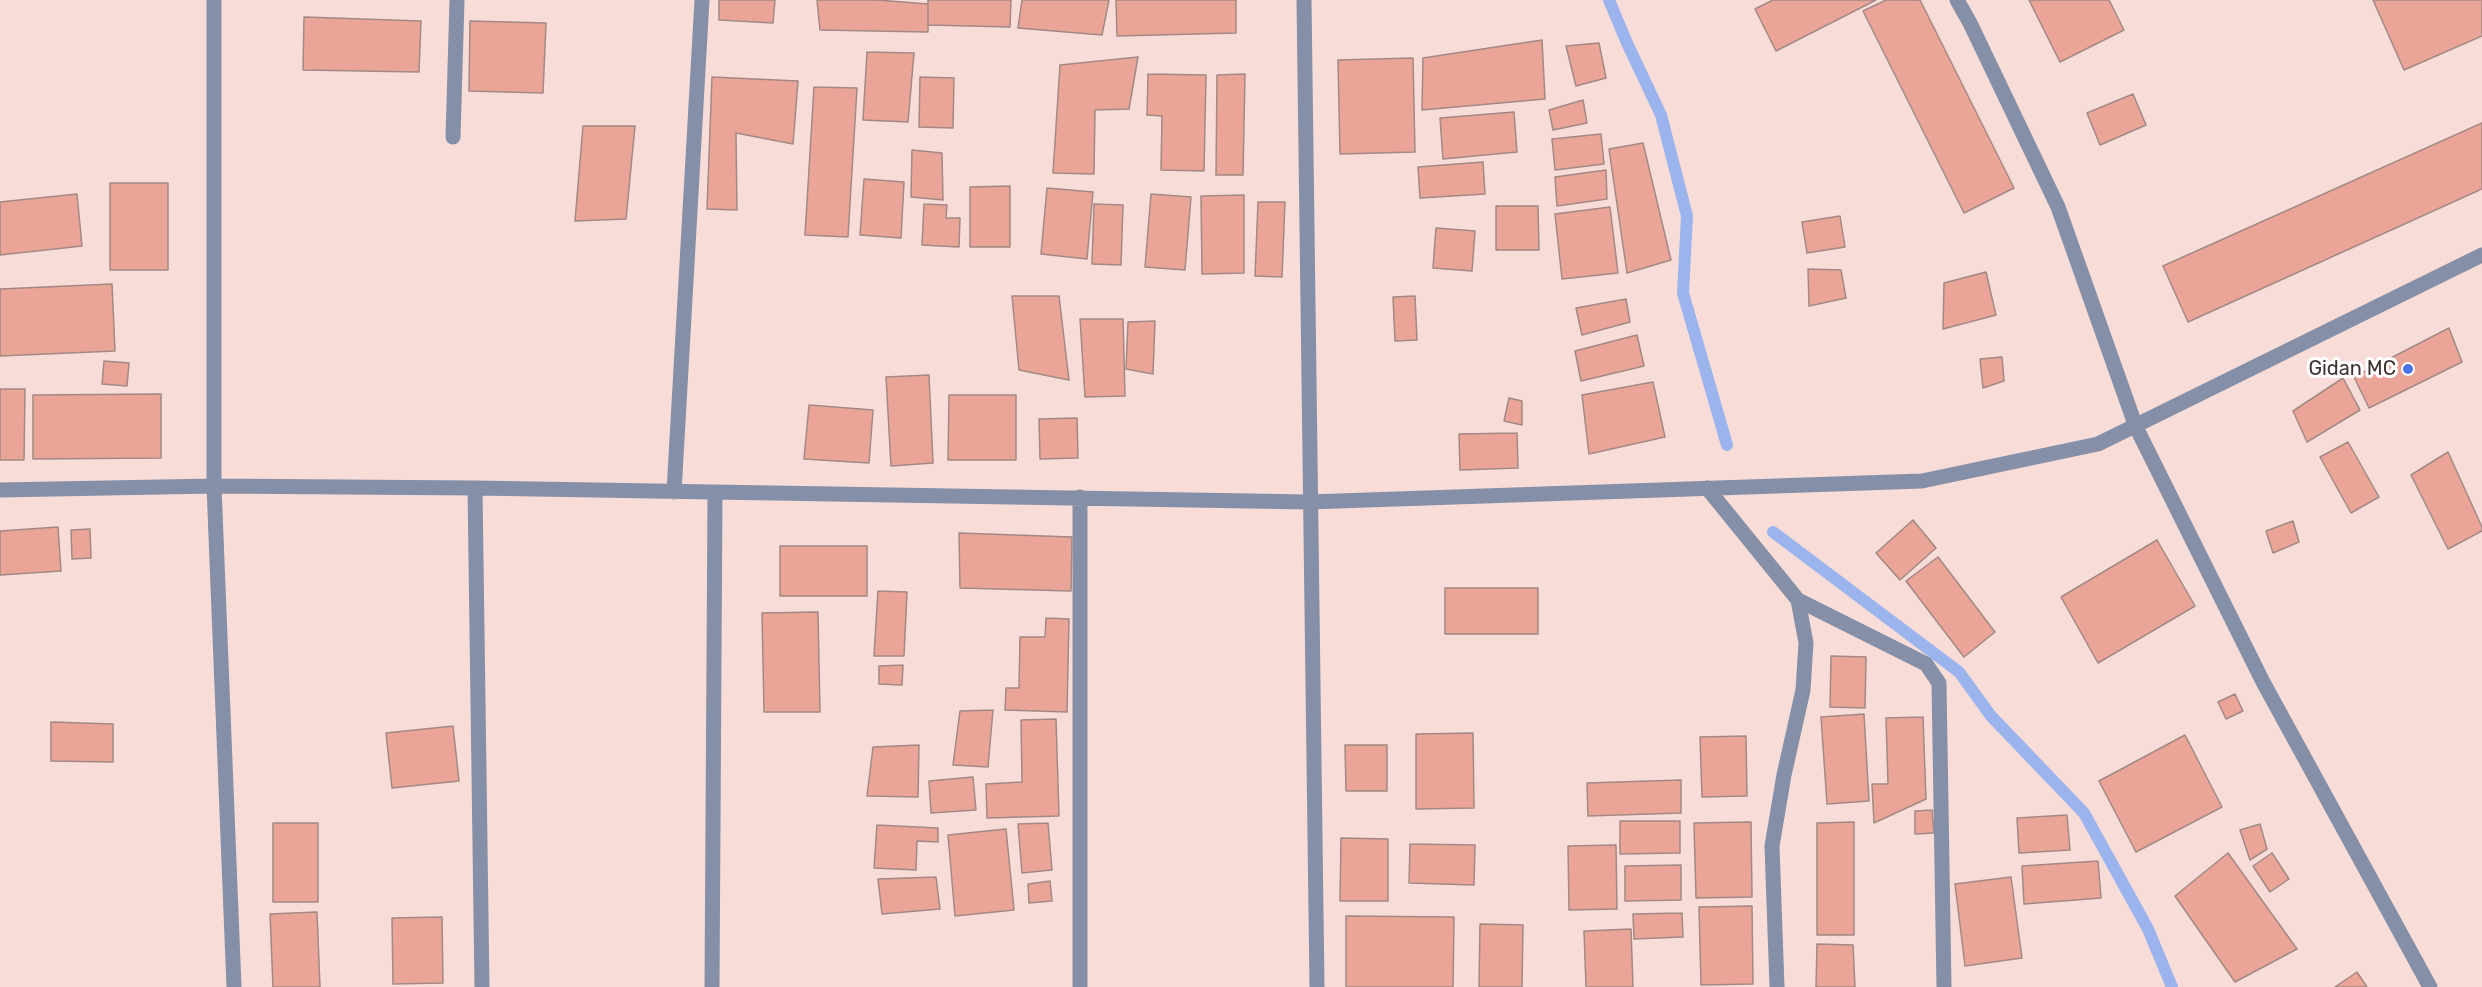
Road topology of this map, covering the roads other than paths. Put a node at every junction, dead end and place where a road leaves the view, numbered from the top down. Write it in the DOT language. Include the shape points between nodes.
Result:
graph roads {
  1 [pos="214,0"];
  2 [pos="457,0"];
  3 [pos="702,0"];
  4 [pos="1304,0"];
  5 [pos="1957,0"];
  6 [pos="453,137"];
  7 [pos="2481,257"];
  8 [pos="2136,427"];
  9 [pos="214,486"];
  10 [pos="475,488"];
  11 [pos="1707,488"];
  12 [pos="0,490"];
  13 [pos="674,492"];
  14 [pos="715,494"];
  15 [pos="1080,497"];
  16 [pos="1309,502"];
  17 [pos="1798,600"];
  18 [pos="234,987"];
  19 [pos="482,987"];
  20 [pos="712,987"];
  21 [pos="1080,987"];
  22 [pos="1317,987"];
  23 [pos="1777,987"];
  24 [pos="1944,987"];
  25 [pos="2430,987"];
  1 -- 9 [label="street"];
  2 -- 6 [label="street"];
  3 -- 13 [label="street"];
  4 -- 16 [label="street"];
  5 -- 8 [label="street" via="2058,207"];
  7 -- 8 [label="street"];
  8 -- 11 [label="street" via="2098,444 1922,481"];
  8 -- 25 [label="street" via="2263,682"];
  9 -- 10 [label="street"];
  9 -- 12 [label="street"];
  9 -- 18 [label="street"];
  10 -- 13 [label="street"];
  10 -- 19 [label="street"];
  11 -- 16 [label="street"];
  11 -- 17 [label="street"];
  13 -- 14 [label="street"];
  14 -- 15 [label="street"];
  14 -- 20 [label="street"];
  15 -- 16 [label="street"];
  15 -- 21 [label="street"];
  16 -- 22 [label="street"];
  17 -- 23 [label="street" via="1806,643 1803,690 1772,846"];
  17 -- 24 [label="street" via="1926,664 1939,683"];
}
